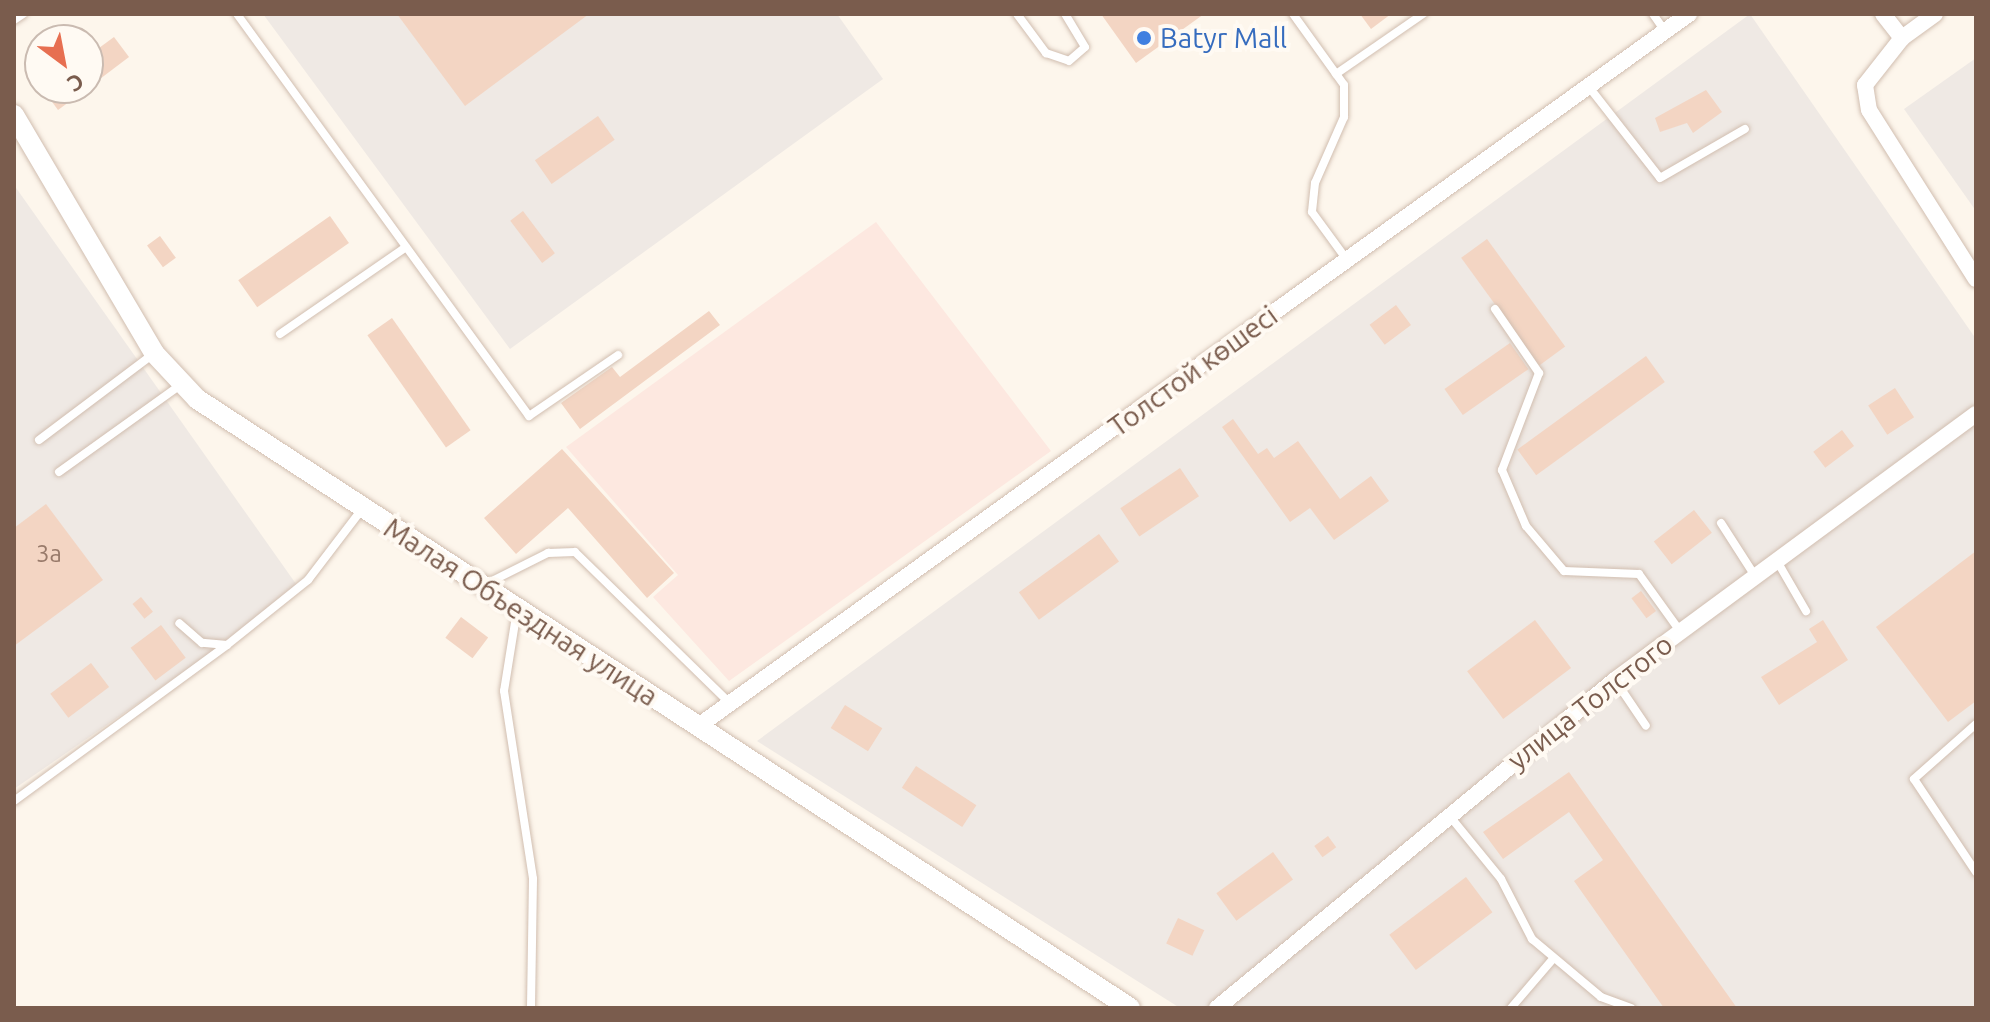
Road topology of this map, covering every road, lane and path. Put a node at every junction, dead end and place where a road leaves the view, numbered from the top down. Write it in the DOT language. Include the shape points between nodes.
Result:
graph roads {
  1 [pos="23,14"];
  2 [pos="237,14"];
  3 [pos="1017,14"];
  4 [pos="1065,14"];
  5 [pos="1293,14"];
  6 [pos="1423,14"];
  7 [pos="1653,14"];
  8 [pos="1689,14"];
  9 [pos="1883,14"];
  10 [pos="1935,14"];
  11 [pos="14,20"];
  12 [pos="1665,31"];
  13 [pos="1902,38"];
  14 [pos="1336,74"];
  15 [pos="1589,87"];
  16 [pos="14,115"];
  17 [pos="1745,129"];
  18 [pos="406,247"];
  19 [pos="1348,260"];
  20 [pos="1976,279"];
  21 [pos="1495,309"];
  22 [pos="280,334"];
  23 [pos="154,353"];
  24 [pos="618,355"];
  25 [pos="182,384"];
  26 [pos="1976,414"];
  27 [pos="39,440"];
  28 [pos="59,472"];
  29 [pos="362,509"];
  30 [pos="1721,523"];
  31 [pos="1777,561"];
  32 [pos="1755,576"];
  33 [pos="481,586"];
  34 [pos="517,610"];
  35 [pos="1806,611"];
  36 [pos="179,623"];
  37 [pos="1680,631"];
  38 [pos="227,645"];
  39 [pos="1615,680"];
  40 [pos="730,703"];
  41 [pos="1976,724"];
  42 [pos="1646,726"];
  43 [pos="697,727"];
  44 [pos="14,801"];
  45 [pos="1448,814"];
  46 [pos="1976,872"];
  47 [pos="1552,960"];
  48 [pos="531,1008"];
  49 [pos="1130,1008"];
  50 [pos="1217,1008"];
  51 [pos="1511,1008"];
  52 [pos="1631,1008"];
  1 -- 11 [label="lane"];
  2 -- 18 [label="lane"];
  3 -- 4 [label="lane" via="1046,53 1069,61 1085,47"];
  5 -- 14 [label="lane"];
  6 -- 14 [label="lane"];
  7 -- 12 [label="lane"];
  8 -- 12 [label="street, Толстой көшесі"];
  9 -- 13 [label="street"];
  10 -- 13 [label="street"];
  12 -- 15 [label="street, Толстой көшесі"];
  13 -- 20 [label="street" via="1865,85 1869,110"];
  14 -- 19 [label="lane" via="1344,85 1344,117 1315,183 1312,212"];
  15 -- 17 [label="lane" via="1660,178"];
  15 -- 19 [label="street, Толстой көшесі"];
  16 -- 23 [label="street, Малая Объездная улица"];
  18 -- 22 [label="lane"];
  18 -- 24 [label="lane" via="529,416"];
  19 -- 40 [label="street, Толстой көшесі"];
  21 -- 37 [label="lane" via="1539,373 1502,470 1526,526 1564,571 1639,574"];
  23 -- 25 [label="street, Малая Объездная улица"];
  23 -- 27 [label="lane"];
  25 -- 28 [label="lane"];
  25 -- 29 [label="street, Малая Объездная улица"];
  26 -- 31 [label="street, улица Толстого"];
  29 -- 33 [label="street, Малая Объездная улица"];
  29 -- 38 [label="lane" via="308,580"];
  30 -- 32 [label="lane"];
  31 -- 32 [label="street, улица Толстого"];
  31 -- 35 [label="lane"];
  32 -- 37 [label="street, улица Толстого"];
  33 -- 34 [label="street, Малая Объездная улица"];
  33 -- 40 [label="lane" via="548,553 575,552"];
  34 -- 43 [label="street, Малая Объездная улица"];
  34 -- 48 [label="lane" via="504,691 533,879"];
  36 -- 38 [label="lane" via="202,643"];
  37 -- 39 [label="street, улица Толстого"];
  38 -- 44 [label="lane"];
  39 -- 42 [label="lane"];
  39 -- 45 [label="street, улица Толстого"];
  40 -- 43 [label="street, Толстой көшесі"];
  41 -- 46 [label="lane" via="1914,779"];
  43 -- 49 [label="street, Малая Объездная улица"];
  45 -- 47 [label="lane"];
  45 -- 50 [label="street, улица Толстого"];
  47 -- 51 [label="lane"];
  47 -- 52 [label="lane" via="1601,997"];
}
